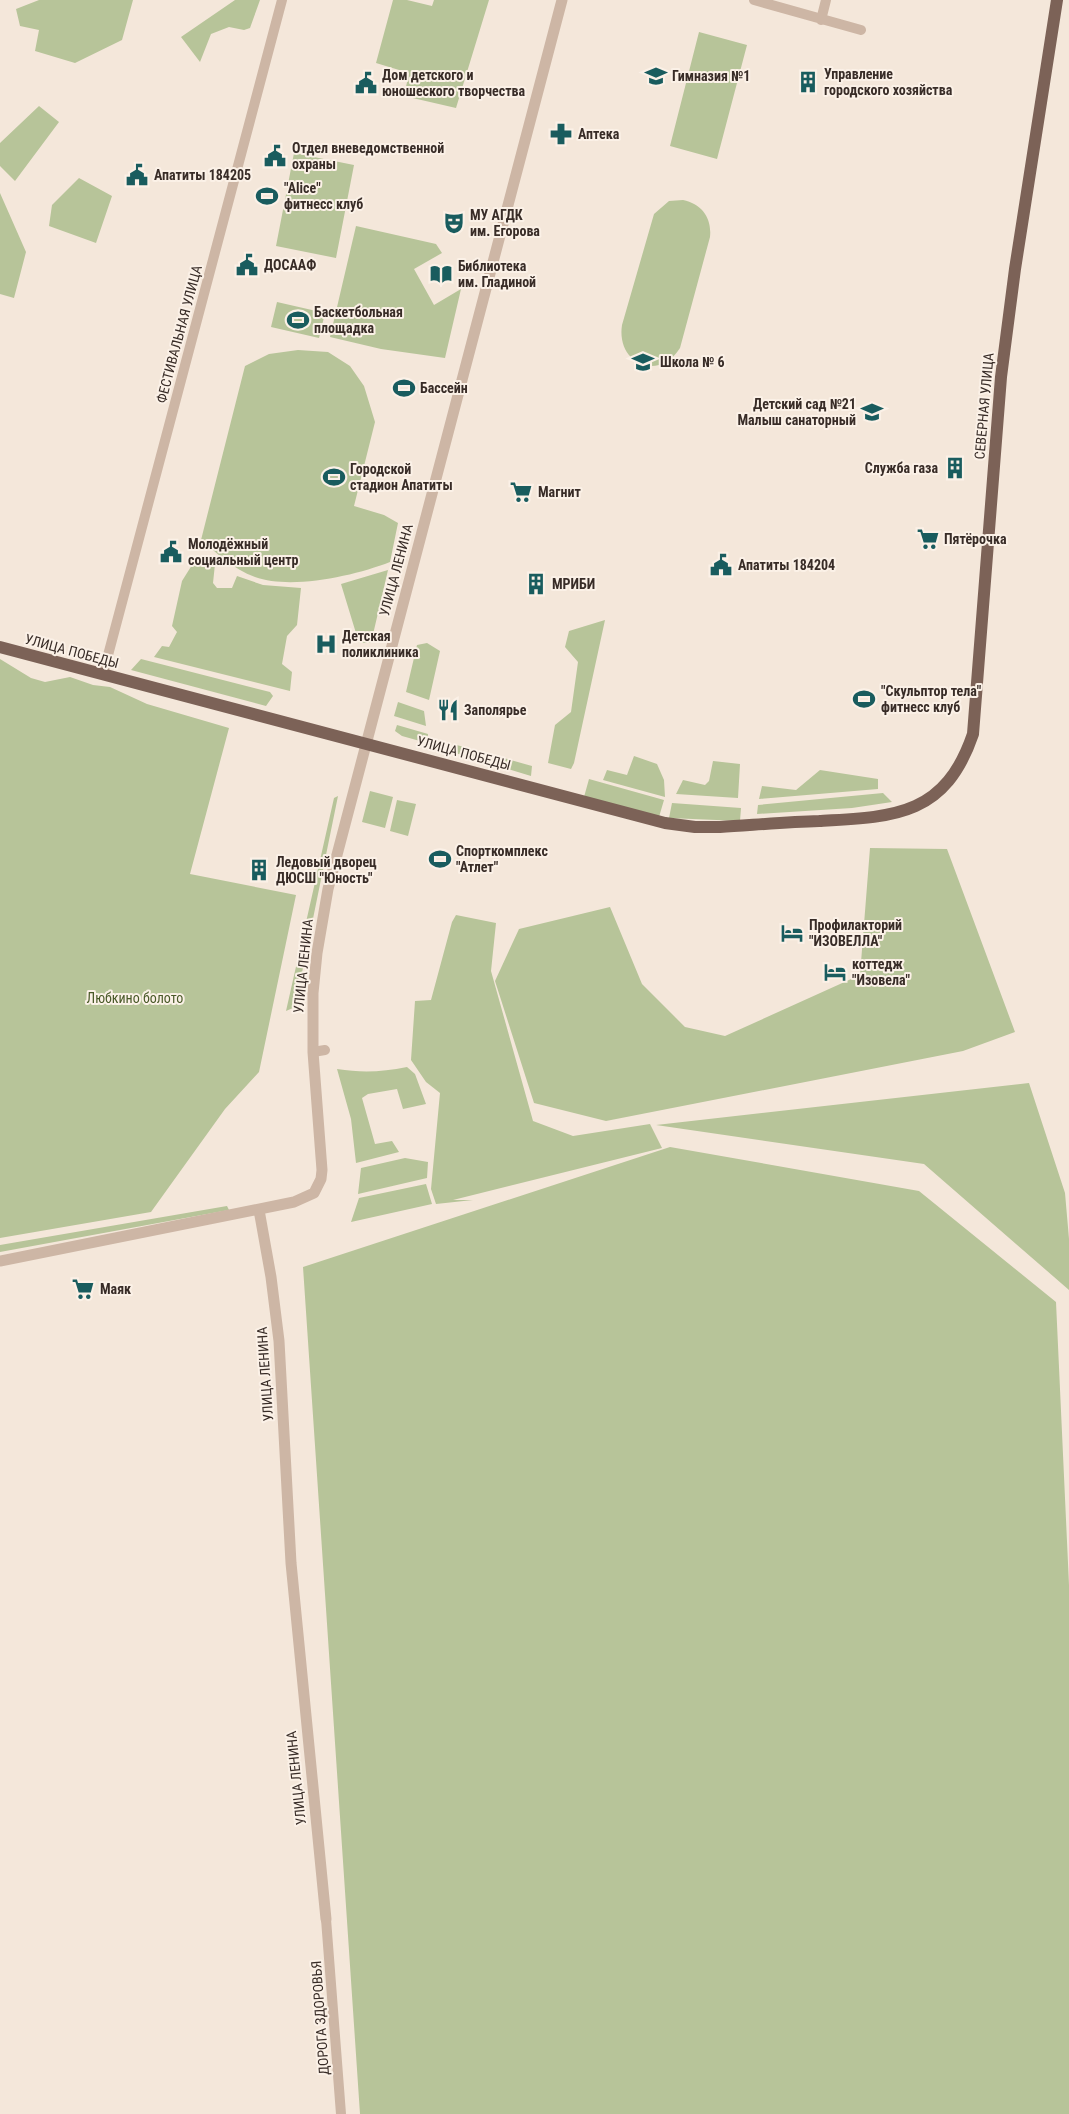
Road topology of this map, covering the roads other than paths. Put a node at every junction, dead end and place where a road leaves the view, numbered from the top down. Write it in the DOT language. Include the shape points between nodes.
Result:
graph roads {
  1 [pos="282,0"];
  2 [pos="562,0"];
  3 [pos="754,0"];
  4 [pos="826,0"];
  5 [pos="1057,0"];
  6 [pos="821,20"];
  7 [pos="861,30"];
  8 [pos="0,647"];
  9 [pos="103,674"];
  10 [pos="366,742"];
  11 [pos="924,801"];
  12 [pos="325,1050"];
  13 [pos="313,1052"];
  14 [pos="259,1210"];
  15 [pos="0,1261"];
  16 [pos="326,1919"];
  17 [pos="341,2114"];
  1 -- 9 [label="street, ФЕСТИВАЛЬНАЯ УЛИЦА"];
  2 -- 10 [label="street, УЛИЦА ЛЕНИНА"];
  3 -- 6 [label="street"];
  4 -- 6 [label="street"];
  5 -- 11 [label="main road, СЕВЕРНАЯ УЛИЦА" via="1001,377 973,734 964,759 955,772"];
  6 -- 7 [label="street"];
  8 -- 9 [label="main road, УЛИЦА ПОБЕДЫ"];
  9 -- 10 [label="main road, УЛИЦА ПОБЕДЫ"];
  10 -- 11 [label="main road, УЛИЦА ПОБЕДЫ" via="644,818 695,827 871,818 905,811"];
  10 -- 13 [label="street, УЛИЦА ЛЕНИНА" via="328,889 317,953"];
  12 -- 13 [label="street"];
  13 -- 14 [label="street, УЛИЦА ЛЕНИНА" via="321,1178 314,1193 306,1198"];
  14 -- 15 [label="street"];
  14 -- 16 [label="street, УЛИЦА ЛЕНИНА" via="272,1277 279,1341 291,1564"];
  16 -- 17 [label="street, ДОРОГА ЗДОРОВЬЯ"];
}
